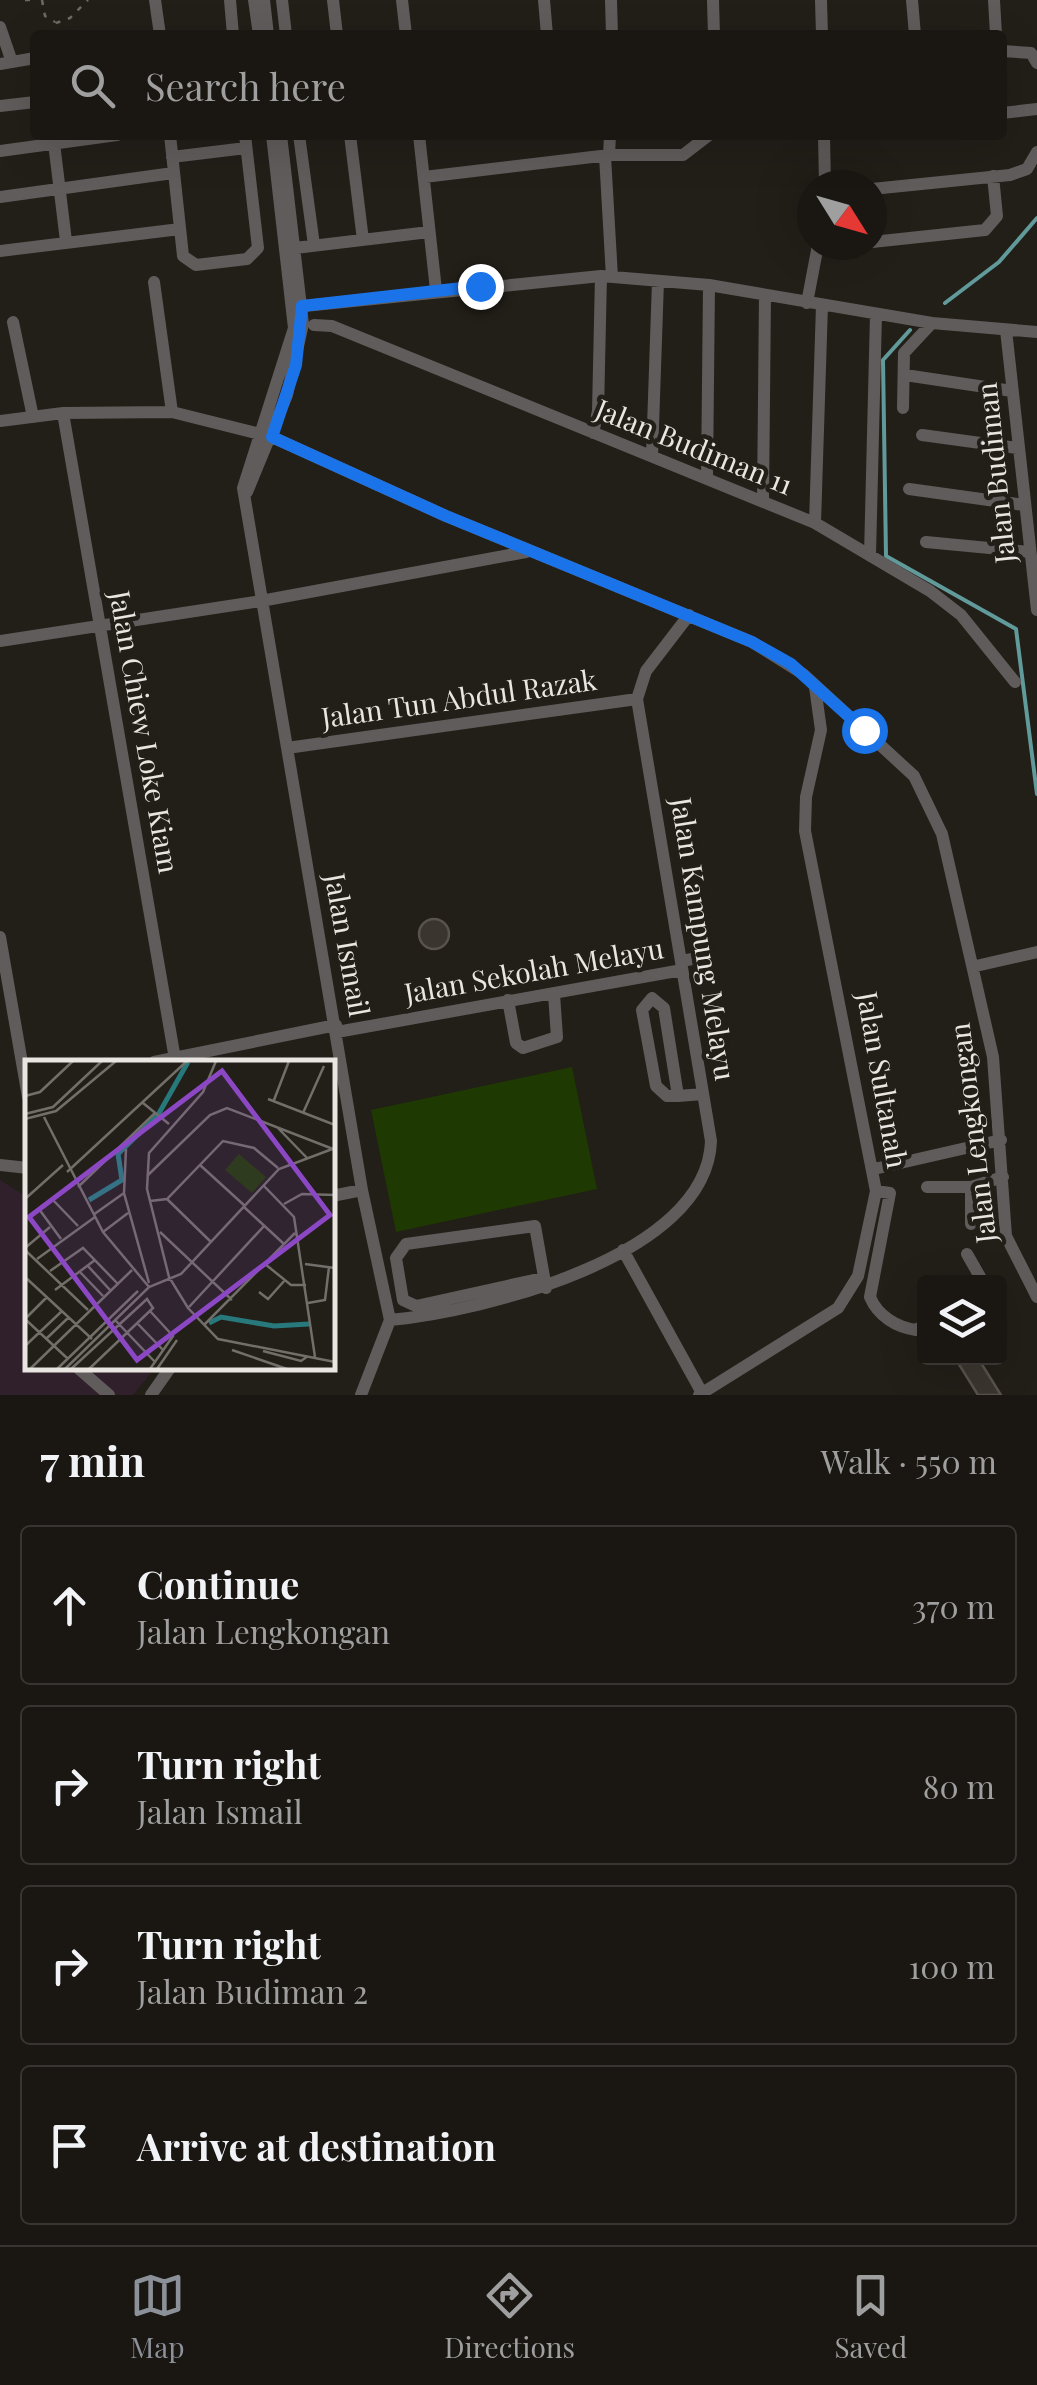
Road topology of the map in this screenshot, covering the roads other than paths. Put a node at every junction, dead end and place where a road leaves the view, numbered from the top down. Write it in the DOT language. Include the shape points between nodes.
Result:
graph roads {
  1 [pos="156,0"];
  2 [pos="230,0"];
  3 [pos="254,0"];
  4 [pos="264,0"];
  5 [pos="282,0"];
  6 [pos="333,0"];
  7 [pos="402,0"];
  8 [pos="544,0"];
  9 [pos="611,0"];
  10 [pos="713,0"];
  11 [pos="821,0"];
  12 [pos="912,0"];
  13 [pos="994,0"];
  14 [pos="0,26"];
  15 [pos="159,30"];
  16 [pos="233,30"];
  17 [pos="258,30"];
  18 [pos="267,30"];
  19 [pos="285,30"];
  20 [pos="336,30"];
  21 [pos="405,30"];
  22 [pos="547,30"];
  23 [pos="612,30"];
  24 [pos="714,30"];
  25 [pos="822,30"];
  26 [pos="915,30"];
  27 [pos="996,30"];
  28 [pos="1007,52"];
  29 [pos="6,63"];
  30 [pos="1037,63"];
  31 [pos="30,103"];
  32 [pos="0,106"];
  33 [pos="1037,109"];
  34 [pos="1007,112"];
  35 [pos="50,140"];
  36 [pos="54,140"];
  37 [pos="170,140"];
  38 [pos="273,140"];
  39 [pos="281,140"];
  40 [pos="300,140"];
  41 [pos="351,140"];
  42 [pos="419,140"];
  43 [pos="609,140"];
  44 [pos="702,140"];
  45 [pos="826,140"];
  46 [pos="246,141"];
  47 [pos="0,151"];
  48 [pos="1037,152"];
  49 [pos="607,155"];
  50 [pos="172,157"];
  51 [pos="825,170"];
  52 [pos="173,173"];
  53 [pos="993,176"];
  54 [pos="424,177"];
  55 [pos="62,187"];
  56 [pos="887,188"];
  57 [pos="0,197"];
  58 [pos="180,228"];
  59 [pos="430,232"];
  60 [pos="363,240"];
  61 [pos="887,240"];
  62 [pos="66,241"];
  63 [pos="314,245"];
  64 [pos="296,248"];
  65 [pos="0,251"];
  66 [pos="815,260"];
  67 [pos="606,276"];
  68 [pos="658,281"];
  69 [pos="154,282"];
  70 [pos="709,285"];
  71 [pos="436,290"];
  72 [pos="765,296"];
  73 [pos="807,303"];
  74 [pos="822,305"];
  75 [pos="298,307"];
  76 [pos="876,314"];
  77 [pos="13,322"];
  78 [pos="932,323"];
  79 [pos="314,325"];
  80 [pos="1006,330"];
  81 [pos="1037,332"];
  82 [pos="905,375"];
  83 [pos="1012,391"];
  84 [pos="903,408"];
  85 [pos="172,412"];
  86 [pos="63,413"];
  87 [pos="33,417"];
  88 [pos="0,421"];
  89 [pos="593,432"];
  90 [pos="922,434"];
  91 [pos="266,435"];
  92 [pos="1017,448"];
  93 [pos="652,456"];
  94 [pos="707,477"];
  95 [pos="909,488"];
  96 [pos="763,501"];
  97 [pos="1028,502"];
  98 [pos="815,523"];
  99 [pos="926,542"];
  100 [pos="528,552"];
  101 [pos="1030,552"];
  102 [pos="870,555"];
  103 [pos="260,601"];
  104 [pos="1037,610"];
  105 [pos="690,615"];
  106 [pos="100,623"];
  107 [pos="0,641"];
  108 [pos="1015,682"];
  109 [pos="815,686"];
  110 [pos="637,699"];
  111 [pos="852,720"];
  112 [pos="821,730"];
  113 [pos="287,748"];
  114 [pos="0,937"];
  115 [pos="1037,952"];
  116 [pos="707,956"];
  117 [pos="682,966"];
  118 [pos="976,966"];
  119 [pos="554,994"];
  120 [pos="508,1000"];
  121 [pos="336,1029"];
  122 [pos="175,1059"];
  123 [pos="168,1060"];
  124 [pos="25,1077"];
  125 [pos="703,1094"];
  126 [pos="678,1096"];
  127 [pos="1001,1140"];
  128 [pos="0,1165"];
  129 [pos="25,1168"];
  130 [pos="874,1168"];
  131 [pos="1003,1177"];
  132 [pos="971,1187"];
  133 [pos="927,1188"];
  134 [pos="362,1190"];
  135 [pos="876,1191"];
  136 [pos="335,1195"];
  137 [pos="972,1224"];
  138 [pos="623,1250"];
  139 [pos="966,1254"];
  140 [pos="1031,1274"];
  141 [pos="979,1275"];
  142 [pos="545,1283"];
  143 [pos="851,1292"];
  144 [pos="870,1296"];
  145 [pos="1037,1298"];
  146 [pos="390,1320"];
  147 [pos="917,1329"];
  148 [pos="80,1370"];
  149 [pos="169,1370"];
  150 [pos="701,1394"];
  151 [pos="110,1395"];
  152 [pos="151,1395"];
  153 [pos="361,1395"];
  1 -- 15 [label="street"];
  2 -- 16 [label="street"];
  3 -- 17 [label="street"];
  4 -- 18 [label="street"];
  5 -- 19 [label="street"];
  6 -- 20 [label="street"];
  7 -- 21 [label="street"];
  8 -- 22 [label="street"];
  9 -- 23 [label="street"];
  10 -- 24 [label="street"];
  11 -- 25 [label="street"];
  12 -- 26 [label="street"];
  13 -- 27 [label="street"];
  14 -- 29 [label="street"];
  28 -- 30 [label="street" via="1031,53"];
  31 -- 32 [label="street"];
  33 -- 34 [label="street"];
  35 -- 47 [label="street"];
  36 -- 55 [label="street"];
  37 -- 50 [label="street"];
  38 -- 75 [label="street, Jalan Ismail"];
  39 -- 64 [label="street, Jalan Ismail"];
  40 -- 63 [label="street"];
  41 -- 60 [label="street"];
  42 -- 54 [label="street"];
  43 -- 49 [label="street"];
  44 -- 49 [label="street" via="683,155"];
  45 -- 51 [label="street"];
  46 -- 50 [label="street"];
  46 -- 58 [label="street" via="259,240 253,255 188,263"];
  48 -- 53 [label="street" via="1027,169"];
  49 -- 54 [label="street"];
  49 -- 67 [label="street"];
  50 -- 52 [label="street"];
  52 -- 55 [label="street"];
  52 -- 58 [label="street"];
  53 -- 56 [label="street"];
  53 -- 61 [label="street" via="997,216 985,230"];
  54 -- 59 [label="street"];
  55 -- 57 [label="street"];
  55 -- 62 [label="street"];
  58 -- 62 [label="street"];
  59 -- 60 [label="street"];
  59 -- 71 [label="street"];
  60 -- 63 [label="street"];
  62 -- 65 [label="street"];
  63 -- 64 [label="street"];
  64 -- 75 [label="street, Jalan Ismail"];
  66 -- 73 [label="street"];
  67 -- 68 [label="street"];
  67 -- 71 [label="street"];
  67 -- 89 [label="street"];
  68 -- 70 [label="street"];
  68 -- 93 [label="street"];
  69 -- 85 [label="street"];
  70 -- 72 [label="street"];
  70 -- 94 [label="street"];
  71 -- 75 [label="street"];
  72 -- 73 [label="street"];
  72 -- 96 [label="street"];
  73 -- 74 [label="street"];
  74 -- 76 [label="street"];
  74 -- 98 [label="street"];
  75 -- 91 [label="street, Jalan Ismail" via="296,365"];
  76 -- 78 [label="street"];
  76 -- 102 [label="street"];
  77 -- 87 [label="street"];
  78 -- 80 [label="street"];
  78 -- 82 [label="street" via="904,353"];
  79 -- 89 [label="street, Jalan Budiman 11" via="332,326"];
  80 -- 81 [label="street"];
  80 -- 83 [label="street, Jalan Budiman"];
  82 -- 83 [label="street"];
  82 -- 84 [label="street"];
  83 -- 92 [label="street, Jalan Budiman"];
  85 -- 86 [label="street, Jalan Lengkongan"];
  85 -- 91 [label="street, Jalan Lengkongan"];
  86 -- 87 [label="street, Jalan Lengkongan"];
  86 -- 106 [label="street, Jalan Chiew Loke Kiam"];
  87 -- 88 [label="street, Jalan Lengkongan"];
  89 -- 93 [label="street, Jalan Budiman 11"];
  90 -- 92 [label="street"];
  91 -- 100 [label="street, Jalan Lengkongan"];
  91 -- 103 [label="street, Jalan Ismail" via="244,499"];
  92 -- 97 [label="street, Jalan Budiman"];
  93 -- 94 [label="street, Jalan Budiman 11"];
  94 -- 96 [label="street, Jalan Budiman 11"];
  95 -- 97 [label="street"];
  96 -- 98 [label="street, Jalan Budiman 11"];
  97 -- 101 [label="street, Jalan Budiman"];
  98 -- 102 [label="street, Jalan Budiman 11"];
  99 -- 101 [label="street"];
  100 -- 103 [label="street"];
  100 -- 105 [label="street, Jalan Lengkongan"];
  101 -- 104 [label="street, Jalan Budiman"];
  102 -- 108 [label="street, Jalan Budiman 11" via="960,615"];
  103 -- 106 [label="street"];
  103 -- 113 [label="street, Jalan Ismail"];
  105 -- 109 [label="street, Jalan Lengkongan" via="791,664"];
  105 -- 110 [label="street" via="652,662"];
  106 -- 107 [label="street"];
  106 -- 122 [label="street, Jalan Chiew Loke Kiam"];
  109 -- 111 [label="street, Jalan Lengkongan"];
  109 -- 112 [label="street"];
  110 -- 113 [label="street, Jalan Tun Abdul Razak"];
  110 -- 117 [label="street, Jalan Kampung Melayu"];
  111 -- 112 [label="street" via="835,719"];
  111 -- 118 [label="street, Jalan Lengkongan" via="914,776 931,804"];
  112 -- 130 [label="street, Jalan Sultanah" via="806,830"];
  113 -- 121 [label="street, Jalan Ismail"];
  114 -- 124 [label="street"];
  115 -- 118 [label="street"];
  116 -- 117 [label="street, Jalan Sekolah Melayu"];
  117 -- 119 [label="street, Jalan Sekolah Melayu"];
  117 -- 125 [label="street, Jalan Kampung Melayu"];
  118 -- 127 [label="street, Jalan Lengkongan"];
  119 -- 120 [label="street, Jalan Sekolah Melayu"];
  119 -- 120 [label="street" via="556,1038 523,1048 516,1043"];
  120 -- 121 [label="street, Jalan Sekolah Melayu"];
  121 -- 122 [label="street, Jalan Sekolah Melayu"];
  121 -- 134 [label="street, Jalan Ismail"];
  122 -- 123 [label="street, Jalan Sekolah Melayu"];
  125 -- 126 [label="street"];
  125 -- 138 [label="street, Jalan Kampung Melayu" via="711,1142 701,1181 670,1216"];
  126 -- 126 [label="street" via="661,1094 656,1086 642,1010 652,998 664,1008"];
  127 -- 130 [label="street"];
  127 -- 131 [label="street, Jalan Lengkongan"];
  128 -- 129 [label="street"];
  130 -- 135 [label="street, Jalan Sultanah"];
  131 -- 132 [label="street"];
  131 -- 140 [label="street, Jalan Lengkongan" via="1006,1236"];
  132 -- 133 [label="street"];
  132 -- 137 [label="street"];
  134 -- 136 [label="street"];
  134 -- 146 [label="street, Jalan Ismail"];
  135 -- 143 [label="street, Jalan Sultanah"];
  135 -- 144 [label="street" via="890,1192"];
  138 -- 142 [label="street, Jalan Kampung Melayu"];
  138 -- 150 [label="street"];
  139 -- 141 [label="street"];
  140 -- 145 [label="street, Jalan Lengkongan"];
  142 -- 142 [label="street" via="540,1232 526,1224 406,1244 396,1258 403,1300 416,1306"];
  142 -- 146 [label="street, Jalan Kampung Melayu"];
  143 -- 144 [label="street"];
  143 -- 150 [label="street" via="824,1319"];
  144 -- 147 [label="street" via="878,1311"];
  146 -- 153 [label="street"];
  148 -- 151 [label="street"];
  149 -- 152 [label="street"];
}
